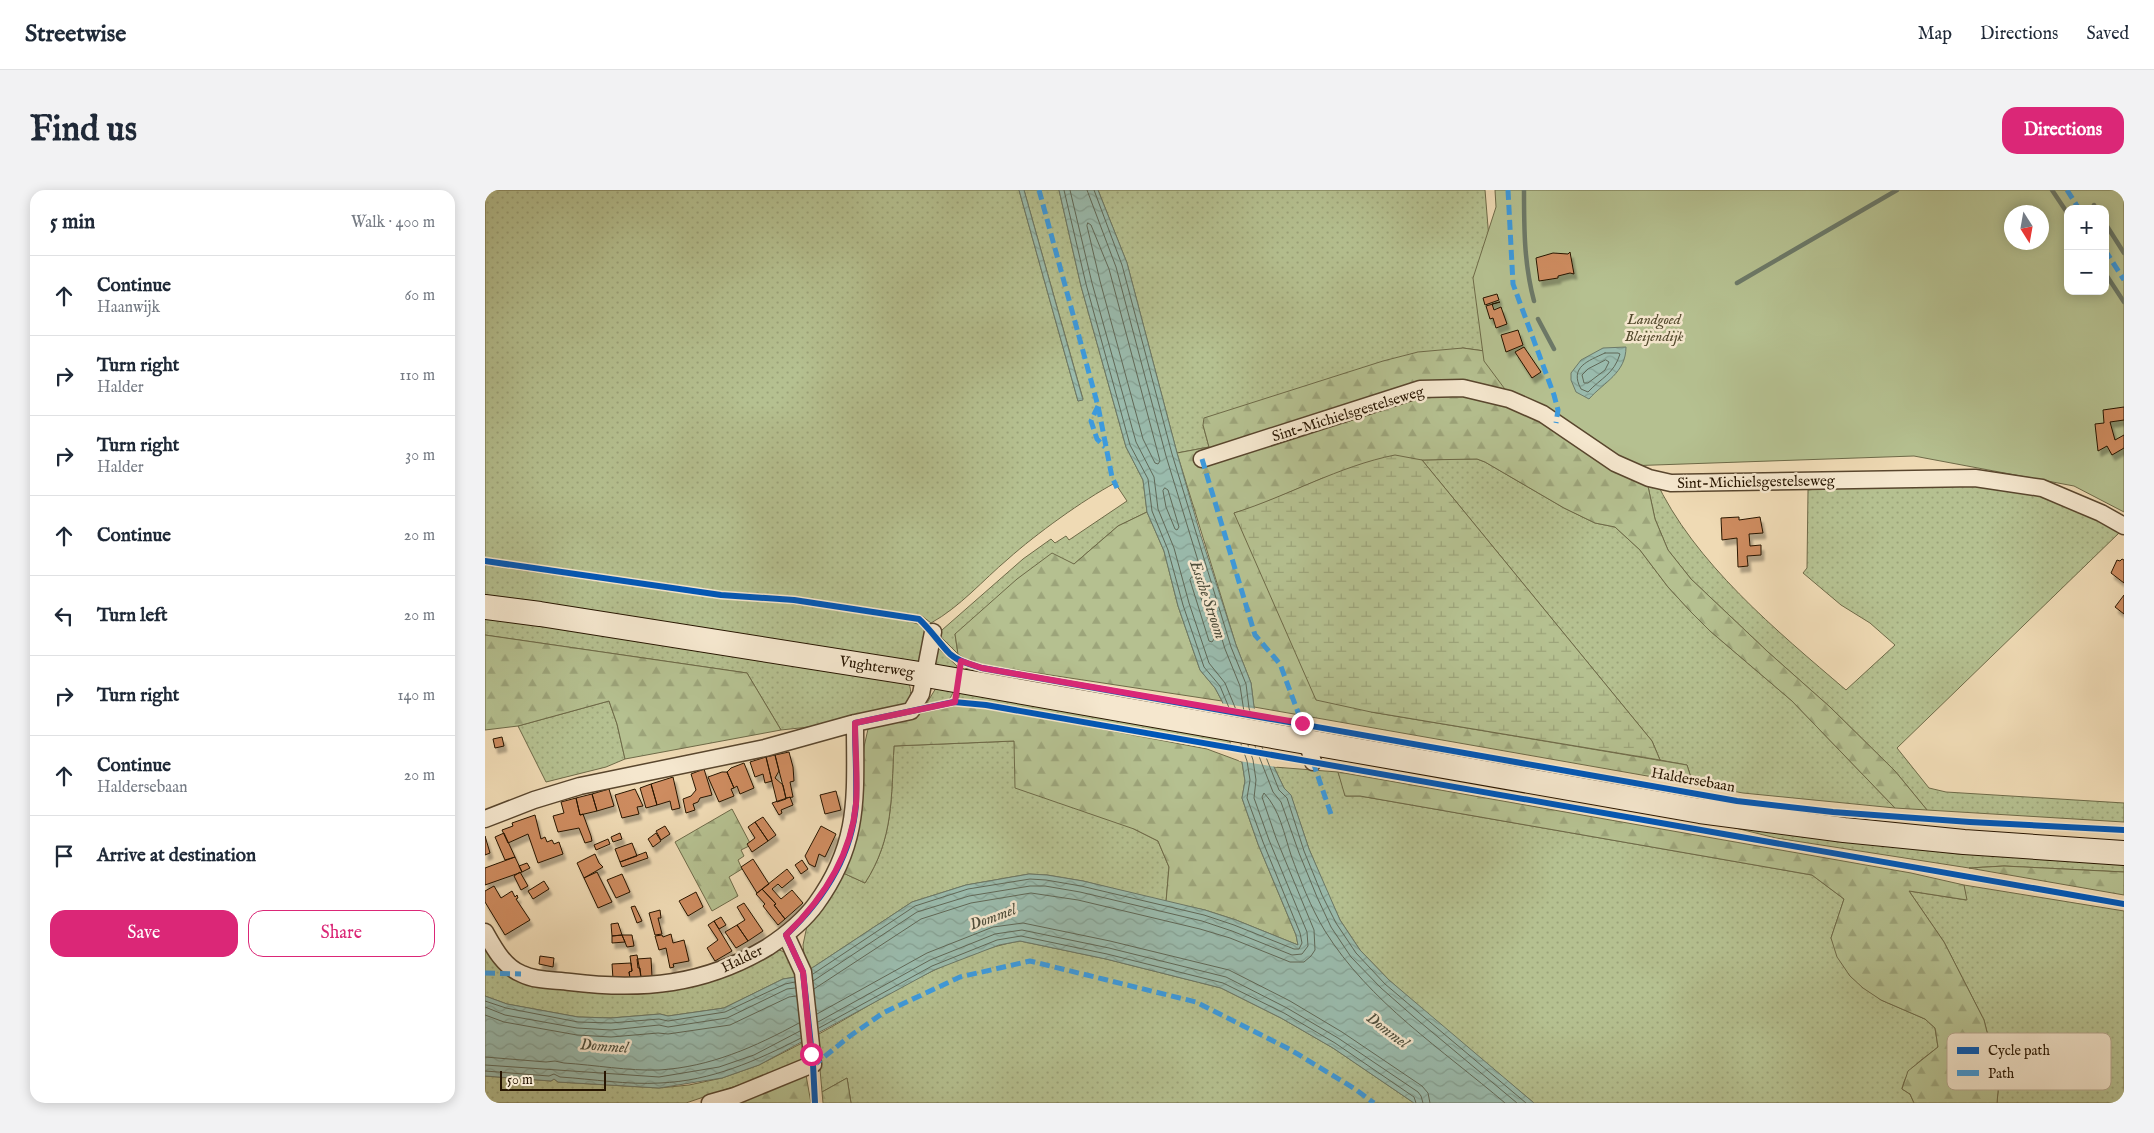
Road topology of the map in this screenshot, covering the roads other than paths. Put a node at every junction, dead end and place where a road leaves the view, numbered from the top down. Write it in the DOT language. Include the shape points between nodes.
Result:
graph roads {
  1 [pos="1202,459"];
  2 [pos="2124,526"];
  3 [pos="485,607"];
  4 [pos="933,632"];
  5 [pos="926,675"];
  6 [pos="855,723"];
  7 [pos="1268,735"];
  8 [pos="485,819"];
  9 [pos="2124,853"];
  10 [pos="485,932"];
  11 [pos="786,935"];
  12 [pos="710,1103"];
  1 -- 2 [label="street, Sint-Michielsgestelseweg" via="1420,390 1463,388 1509,399 1543,414 1615,463 1649,478 1671,483 1975,478 2043,488 2101,512"];
  3 -- 5 [label="main road, Vughterweg"];
  4 -- 5 [label="street"];
  5 -- 6 [label="street" via="921,694 911,711"];
  5 -- 7 [label="main road, Vughterweg"];
  6 -- 8 [label="street" via="765,748 579,786"];
  6 -- 11 [label="street, Halder" via="856,803 848,842 839,866 815,905"];
  7 -- 9 [label="main road, Haldersebaan" via="1701,812 1844,830"];
  10 -- 11 [label="street, Halder" via="506,964 521,974 619,986 673,982 720,971"];
  11 -- 12 [label="street" via="803,972 812,1059 735,1096"];
}
